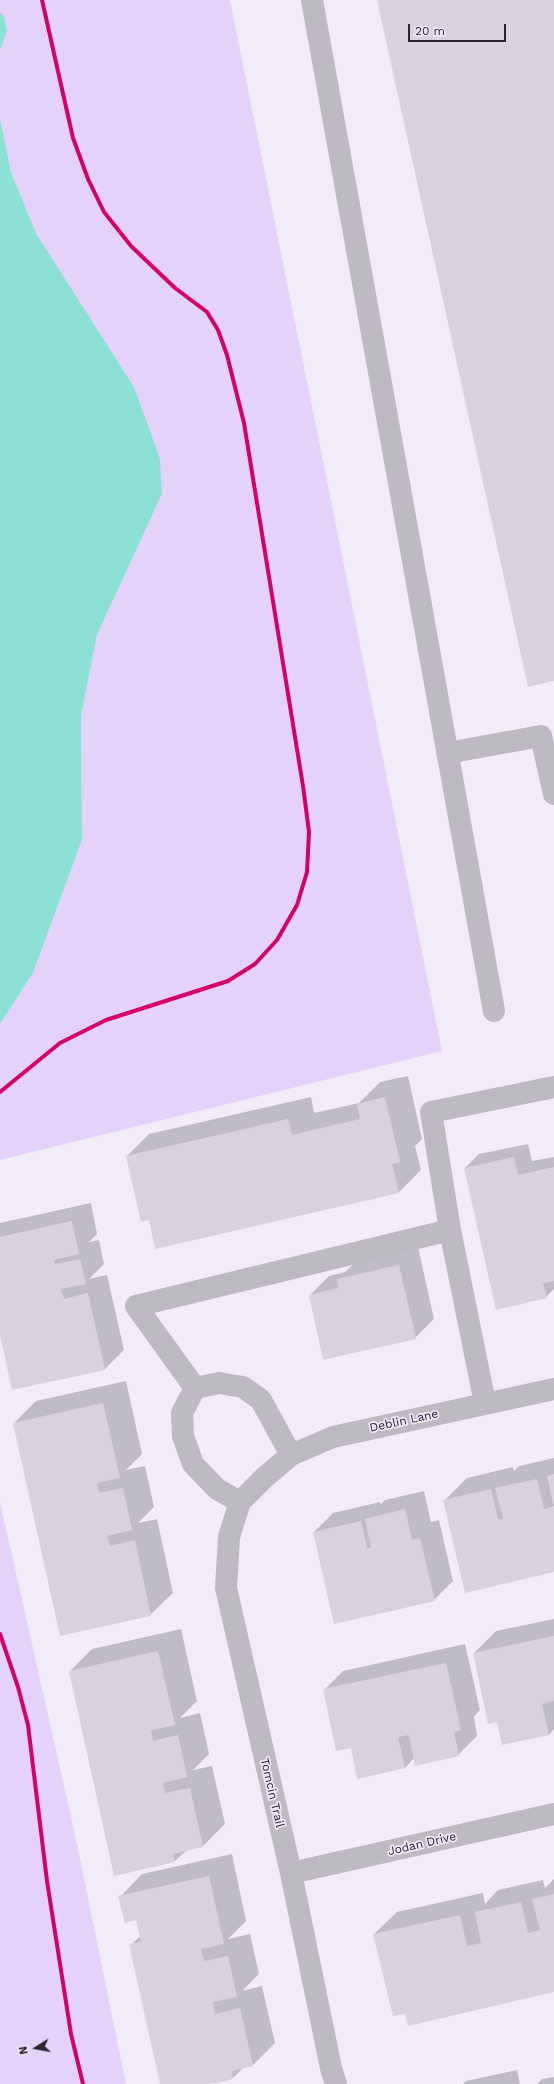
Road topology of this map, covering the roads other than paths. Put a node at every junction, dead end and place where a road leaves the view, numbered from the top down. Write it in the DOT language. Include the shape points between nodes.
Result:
graph roads {
  1 [pos="312,0"];
  2 [pos="447,753"];
  3 [pos="554,794"];
  4 [pos="494,1011"];
  5 [pos="554,1087"];
  6 [pos="450,1230"];
  7 [pos="195,1388"];
  8 [pos="554,1389"];
  9 [pos="485,1403"];
  10 [pos="291,1455"];
  11 [pos="265,1477"];
  12 [pos="240,1502"];
  13 [pos="554,1814"];
  14 [pos="290,1873"];
  15 [pos="336,2084"];
  1 -- 2 [label="street"];
  2 -- 3 [label="street" via="541,736"];
  2 -- 4 [label="street"];
  5 -- 6 [label="street" via="431,1112"];
  6 -- 7 [label="street" via="136,1306"];
  6 -- 9 [label="street"];
  7 -- 10 [label="street" via="219,1383 244,1387 261,1400"];
  7 -- 12 [label="street" via="182,1413 183,1436 193,1464 217,1489"];
  8 -- 9 [label="street, Deblin Lane"];
  9 -- 10 [label="street, Deblin Lane" via="333,1437"];
  10 -- 11 [label="street, Deblin Lane"];
  11 -- 12 [label="street, Tomcin Trail"];
  12 -- 14 [label="street, Tomcin Trail" via="229,1537 226,1588"];
  13 -- 14 [label="street, Jodan Drive"];
  14 -- 15 [label="street, Tomcin Trail"];
}
